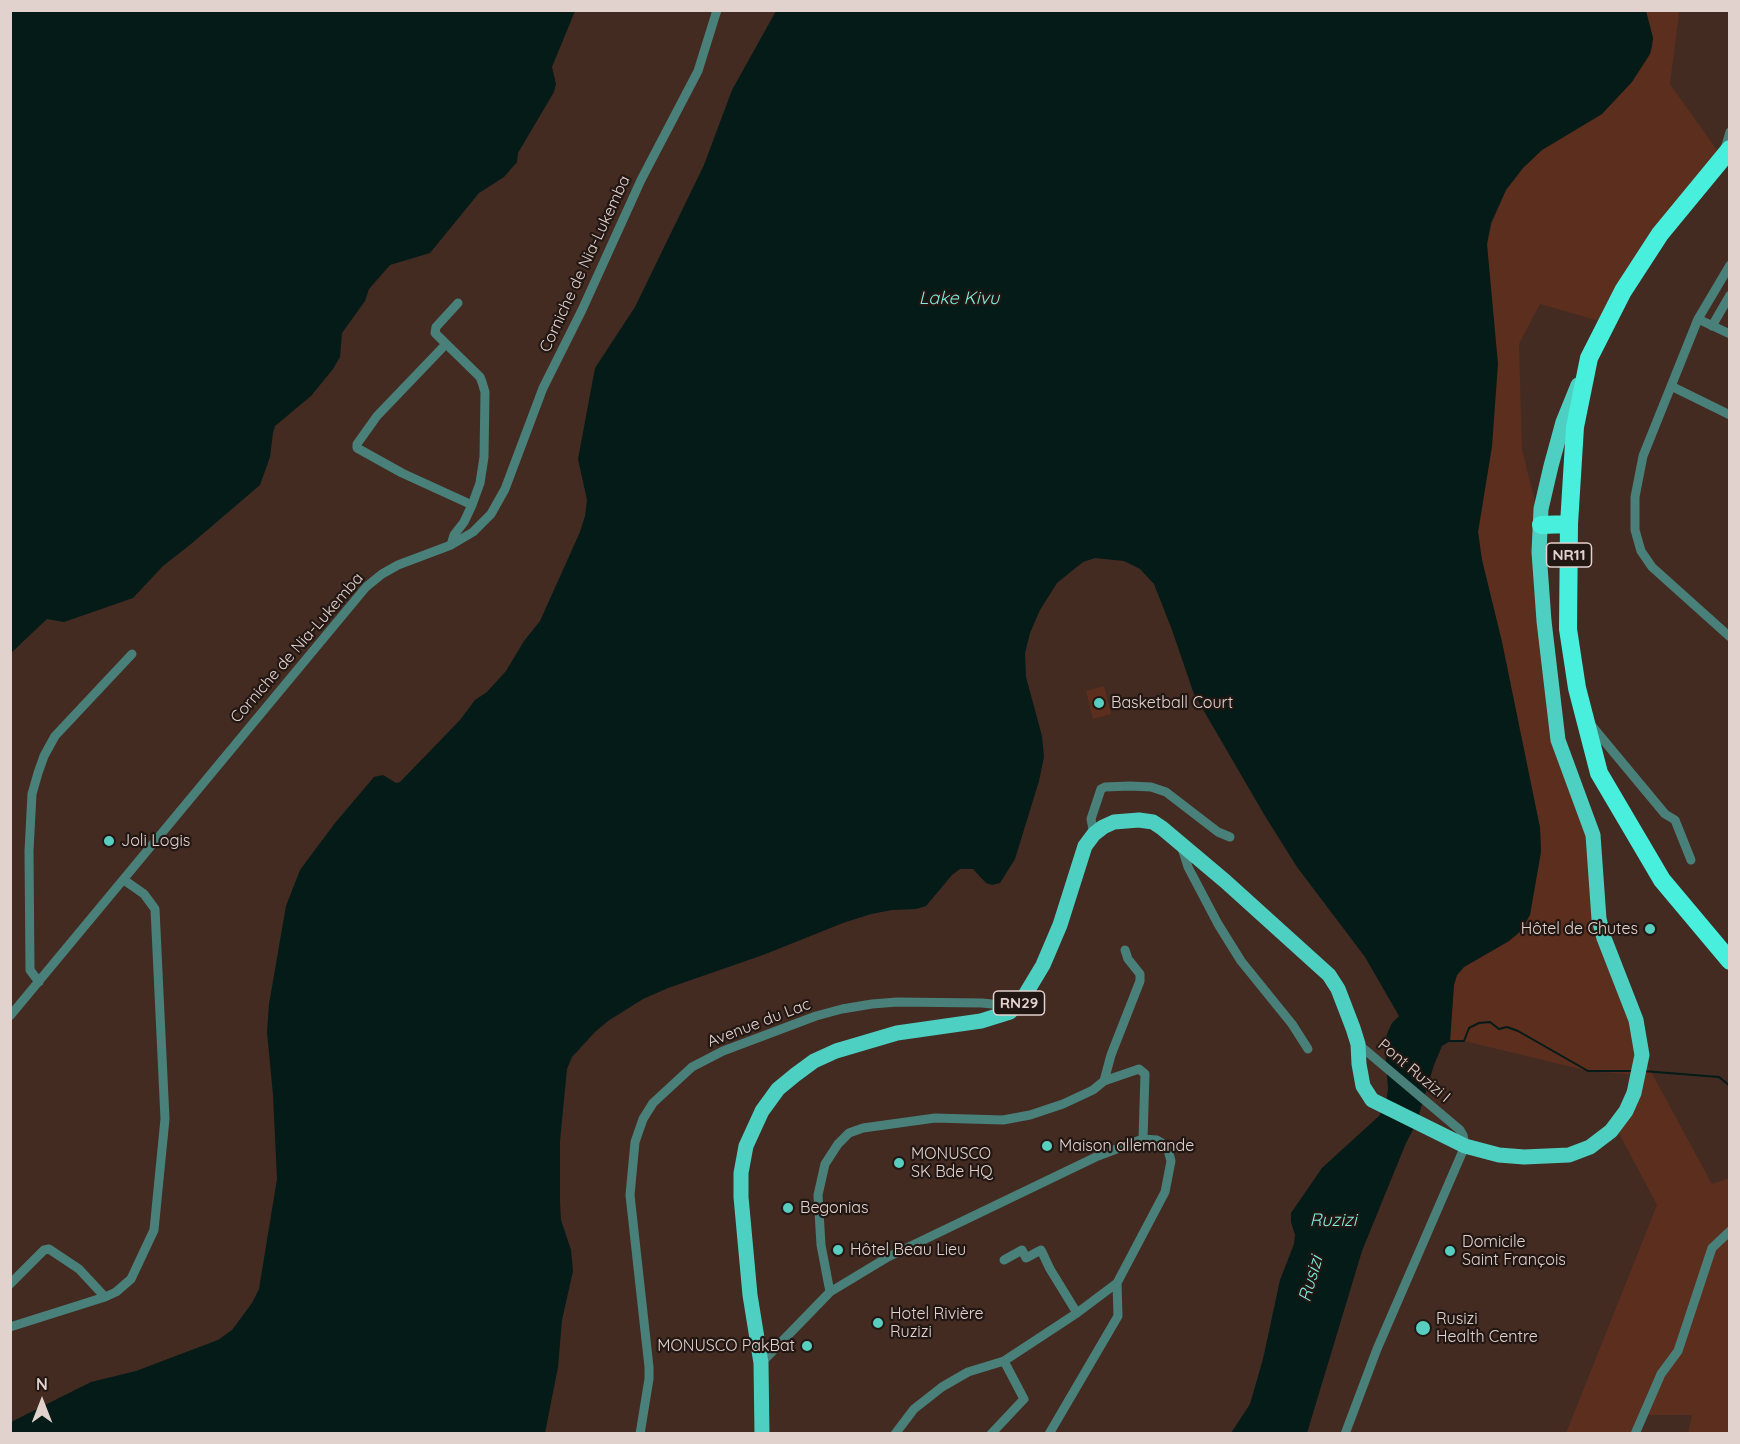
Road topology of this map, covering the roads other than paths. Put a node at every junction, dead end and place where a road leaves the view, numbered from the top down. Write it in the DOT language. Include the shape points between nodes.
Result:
graph roads {
  1 [pos="717,10"];
  2 [pos="1730,132"];
  3 [pos="1726,153"];
  4 [pos="1730,265"];
  5 [pos="1730,295"];
  6 [pos="458,303"];
  7 [pos="1698,319"];
  8 [pos="1712,326"];
  9 [pos="1730,334"];
  10 [pos="446,344"];
  11 [pos="1589,358"];
  12 [pos="1671,386"];
  13 [pos="1730,415"];
  14 [pos="472,505"];
  15 [pos="1569,524"];
  16 [pos="1541,525"];
  17 [pos="451,545"];
  18 [pos="1730,637"];
  19 [pos="132,654"];
  20 [pos="1583,717"];
  21 [pos="1094,834"];
  22 [pos="1230,837"];
  23 [pos="1180,843"];
  24 [pos="1691,860"];
  25 [pos="124,880"];
  26 [pos="1125,950"];
  27 [pos="1730,961"];
  28 [pos="39,982"];
  29 [pos="1010,1012"];
  30 [pos="10,1016"];
  31 [pos="1358,1044"];
  32 [pos="1308,1049"];
  33 [pos="1104,1081"];
  34 [pos="1143,1139"];
  35 [pos="1465,1146"];
  36 [pos="1730,1231"];
  37 [pos="1004,1260"];
  38 [pos="1117,1283"];
  39 [pos="10,1284"];
  40 [pos="830,1292"];
  41 [pos="105,1297"];
  42 [pos="1077,1313"];
  43 [pos="10,1327"];
  44 [pos="1004,1361"];
  45 [pos="761,1363"];
  46 [pos="640,1434"];
  47 [pos="762,1434"];
  48 [pos="895,1434"];
  49 [pos="991,1434"];
  50 [pos="1049,1434"];
  51 [pos="1345,1434"];
  52 [pos="1635,1434"];
  1 -- 17 [label="street, Corniche de Nia-Lukemba" via="698,71 641,180 543,388 505,489 491,514 473,532"];
  2 -- 3 [label="street"];
  3 -- 11 [label="highway, NR11" via="1660,234 1623,291"];
  4 -- 7 [label="street"];
  5 -- 8 [label="street"];
  6 -- 10 [label="street" via="436,327 437,337"];
  7 -- 8 [label="street"];
  7 -- 12 [label="street"];
  8 -- 9 [label="street"];
  10 -- 14 [label="street" via="480,377 485,392 484,457"];
  10 -- 14 [label="street" via="377,416 357,448"];
  11 -- 15 [label="highway, NR11" via="1575,427"];
  11 -- 16 [label="main road" via="1563,422 1541,509"];
  12 -- 13 [label="street"];
  12 -- 18 [label="street" via="1643,456 1635,497 1635,530 1641,551 1652,567"];
  14 -- 17 [label="street"];
  15 -- 16 [label="highway"];
  15 -- 20 [label="highway, NR11" via="1568,628"];
  16 -- 35 [label="main road" via="1544,621 1558,740 1593,835 1599,919 1636,1020 1642,1055 1626,1112 1611,1131 1590,1147 1569,1155 1524,1157"];
  17 -- 25 [label="street, Corniche de Nia-Lukemba" via="398,565 366,587"];
  19 -- 28 [label="street" via="56,736 44,756 32,794 30,970"];
  20 -- 24 [label="street" via="1665,814 1675,820"];
  20 -- 27 [label="highway, NR11" via="1599,773 1644,851 1662,880"];
  21 -- 22 [label="street" via="1091,819 1101,789 1130,786 1166,792"];
  21 -- 23 [label="main road" via="1114,822 1139,820 1153,822"];
  21 -- 29 [label="main road, RN29" via="1085,846 1043,965"];
  23 -- 31 [label="main road" via="1329,975"];
  23 -- 32 [label="street" via="1218,924"];
  25 -- 28 [label="street, Corniche de Nia-Lukemba"];
  25 -- 41 [label="street" via="144,894 155,909 165,1119 154,1230 131,1279"];
  26 -- 33 [label="street" via="1140,974 1140,981"];
  28 -- 30 [label="street, Corniche de Nia-Lukemba"];
  29 -- 45 [label="main road, RN29" via="981,1021 897,1033 836,1051 814,1061 778,1089 746,1146 741,1173 750,1296"];
  29 -- 46 [label="street, Avenue du Lac" via="992,1004 897,1002 816,1016 723,1051 692,1067 653,1103 635,1142 630,1194 649,1367"];
  31 -- 35 [label="street, Pont Ruzizi I" via="1450,1121 1463,1136"];
  31 -- 35 [label="main road" via="1363,1086 1372,1100"];
  33 -- 34 [label="street" via="1135,1069 1145,1074"];
  33 -- 40 [label="street" via="1063,1104 1011,1119 935,1118 849,1133 825,1164 818,1195 821,1245"];
  34 -- 38 [label="street" via="1167,1146 1171,1161 1166,1192"];
  34 -- 40 [label="street" via="983,1210 888,1257"];
  35 -- 51 [label="street" via="1377,1349"];
  36 -- 52 [label="street" via="1712,1248 1678,1351 1661,1374"];
  37 -- 42 [label="street" via="1022,1250 1026,1258 1041,1250"];
  38 -- 42 [label="street"];
  38 -- 50 [label="street" via="1118,1316"];
  39 -- 41 [label="street" via="49,1249 79,1269"];
  40 -- 45 [label="street"];
  41 -- 43 [label="street"];
  42 -- 44 [label="street"];
  44 -- 48 [label="street" via="968,1372 942,1387 914,1409"];
  44 -- 49 [label="street" via="1024,1399"];
  45 -- 47 [label="main road, RN29"];
}
